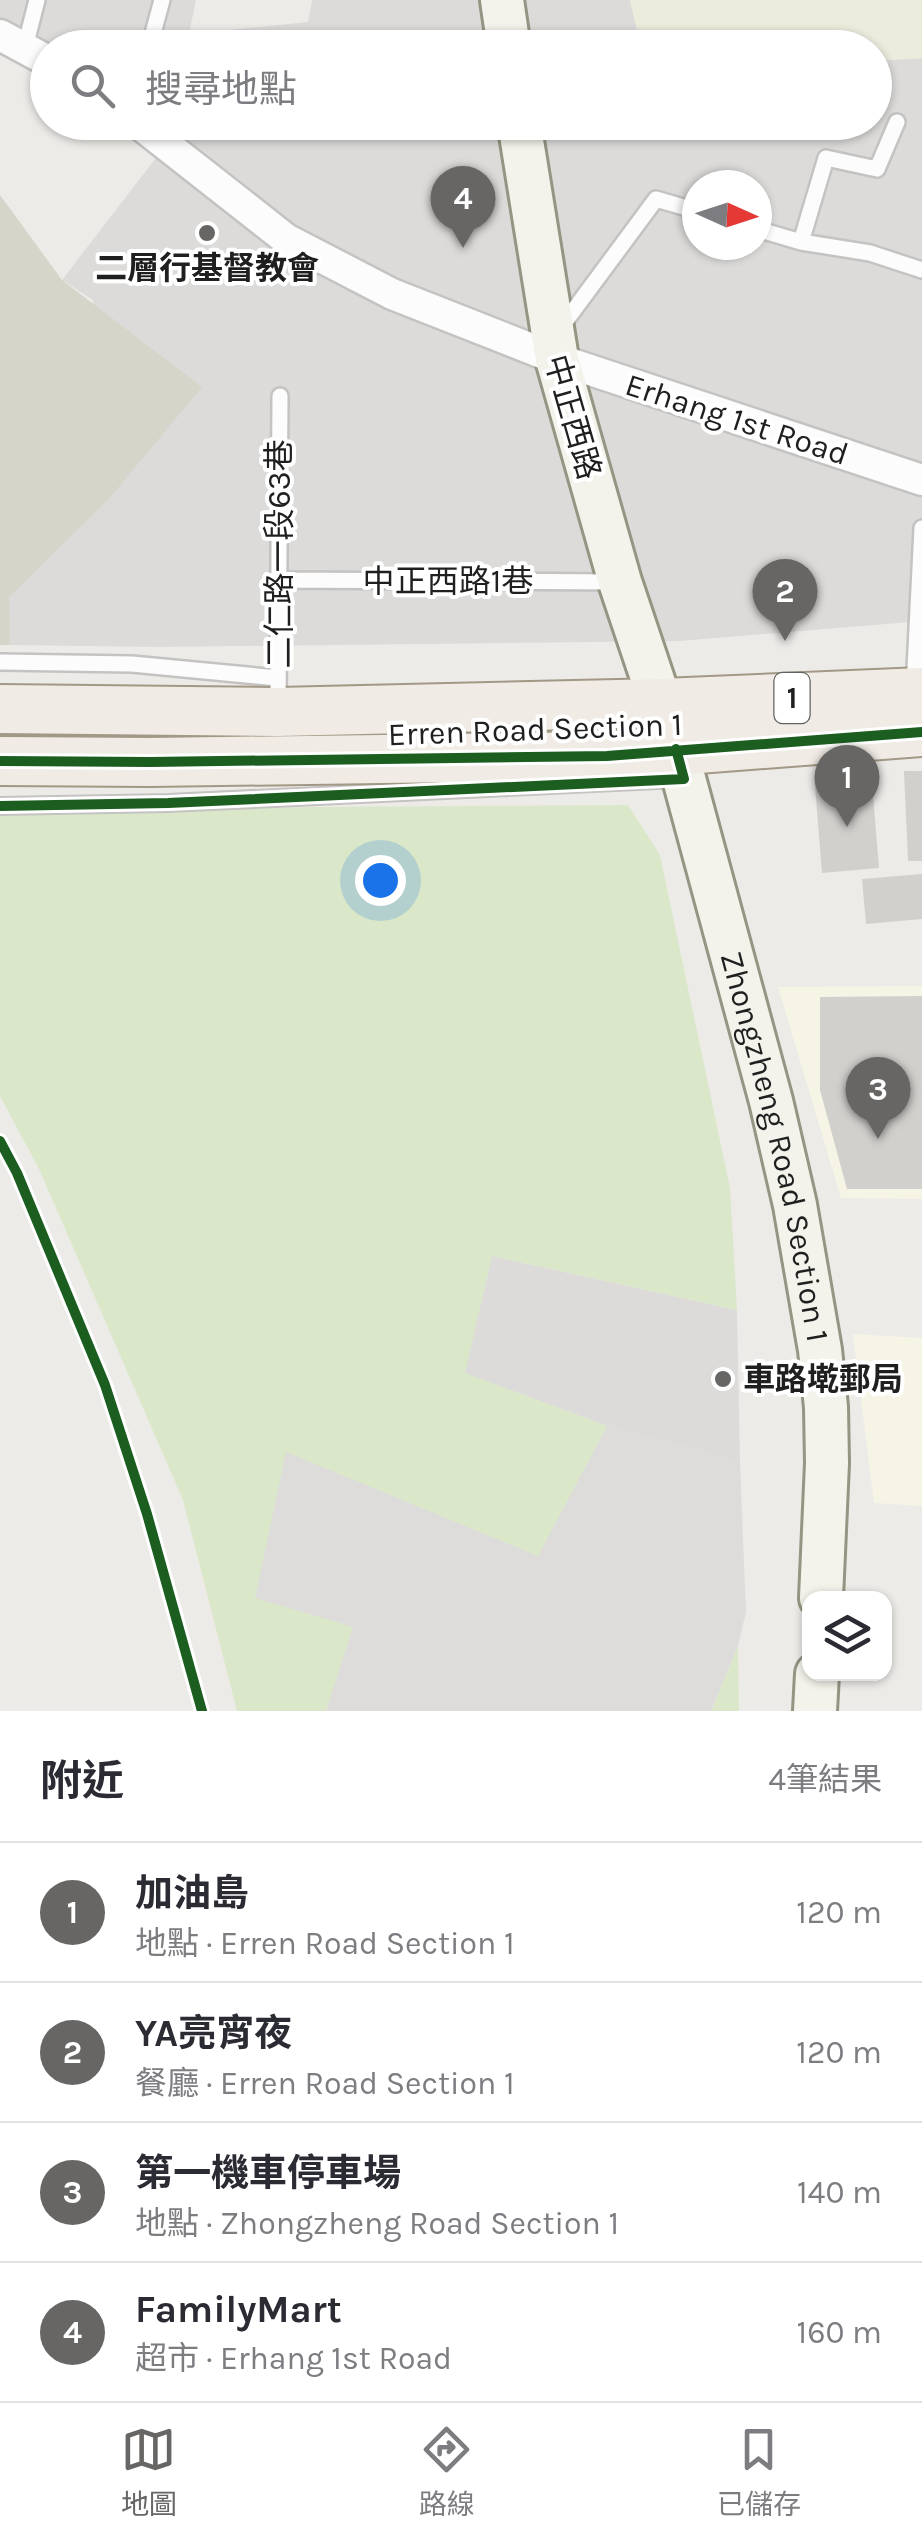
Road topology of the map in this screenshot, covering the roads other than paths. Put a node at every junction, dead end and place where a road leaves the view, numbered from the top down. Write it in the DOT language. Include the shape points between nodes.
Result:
graph roads {
  1 [pos="36,0"];
  2 [pos="162,0"];
  3 [pos="502,0"];
  4 [pos="154,30"];
  5 [pos="506,30"];
  6 [pos="24,48"];
  7 [pos="897,122"];
  8 [pos="892,134"];
  9 [pos="160,140"];
  10 [pos="522,140"];
  11 [pos="889,140"];
  12 [pos="682,206"];
  13 [pos="772,233"];
  14 [pos="801,242"];
  15 [pos="922,270"];
  16 [pos="554,350"];
  17 [pos="280,396"];
  18 [pos="922,480"];
  19 [pos="922,528"];
  20 [pos="277,580"];
  21 [pos="620,582"];
  22 [pos="0,662"];
  23 [pos="278,695"];
  24 [pos="662,703"];
  25 [pos="919,706"];
  26 [pos="0,708"];
  27 [pos="0,761"];
  28 [pos="680,764"];
  29 [pos="0,806"];
  30 [pos="821,1591"];
  31 [pos="817,1681"];
  32 [pos="816,1711"];
  1 -- 6 [label="lane"];
  2 -- 4 [label="lane"];
  3 -- 5 [label="main road"];
  7 -- 8 [label="lane"];
  9 -- 16 [label="street, Erhang 1st Road" via="286,239 392,294"];
  10 -- 16 [label="main road, 中正西路"];
  11 -- 14 [label="lane" via="877,168 826,158"];
  12 -- 16 [label="lane" via="656,198"];
  13 -- 14 [label="lane"];
  14 -- 15 [label="lane"];
  16 -- 18 [label="street, Erhang 1st Road"];
  16 -- 21 [label="main road, 中正西路"];
  17 -- 20 [label="lane, 二仁路一段63巷"];
  19 -- 25 [label="lane"];
  20 -- 21 [label="lane, 中正西路1巷"];
  20 -- 23 [label="lane, 二仁路一段63巷"];
  21 -- 24 [label="main road, 中正西路"];
  22 -- 23 [label="lane" via="132,664"];
  23 -- 24 [label="main road, Erren Road Section 1 / 1"];
  23 -- 26 [label="main road, Erren Road Section 1 / 1" via="149,711"];
  24 -- 25 [label="main road, Erren Road Section 1 / 1"];
  24 -- 28 [label="main road, Zhongzheng Road Section 1"];
  25 -- 28 [label="main road, Erren Road Section 1 / 1"];
  27 -- 28 [label="main road, Erren Road Section 1 / 1" via="606,756"];
  28 -- 29 [label="lane" via="168,803"];
  28 -- 30 [label="main road, Zhongzheng Road Section 1" via="771,1102 809,1273 826,1407"];
  31 -- 32 [label="main road"];
}
